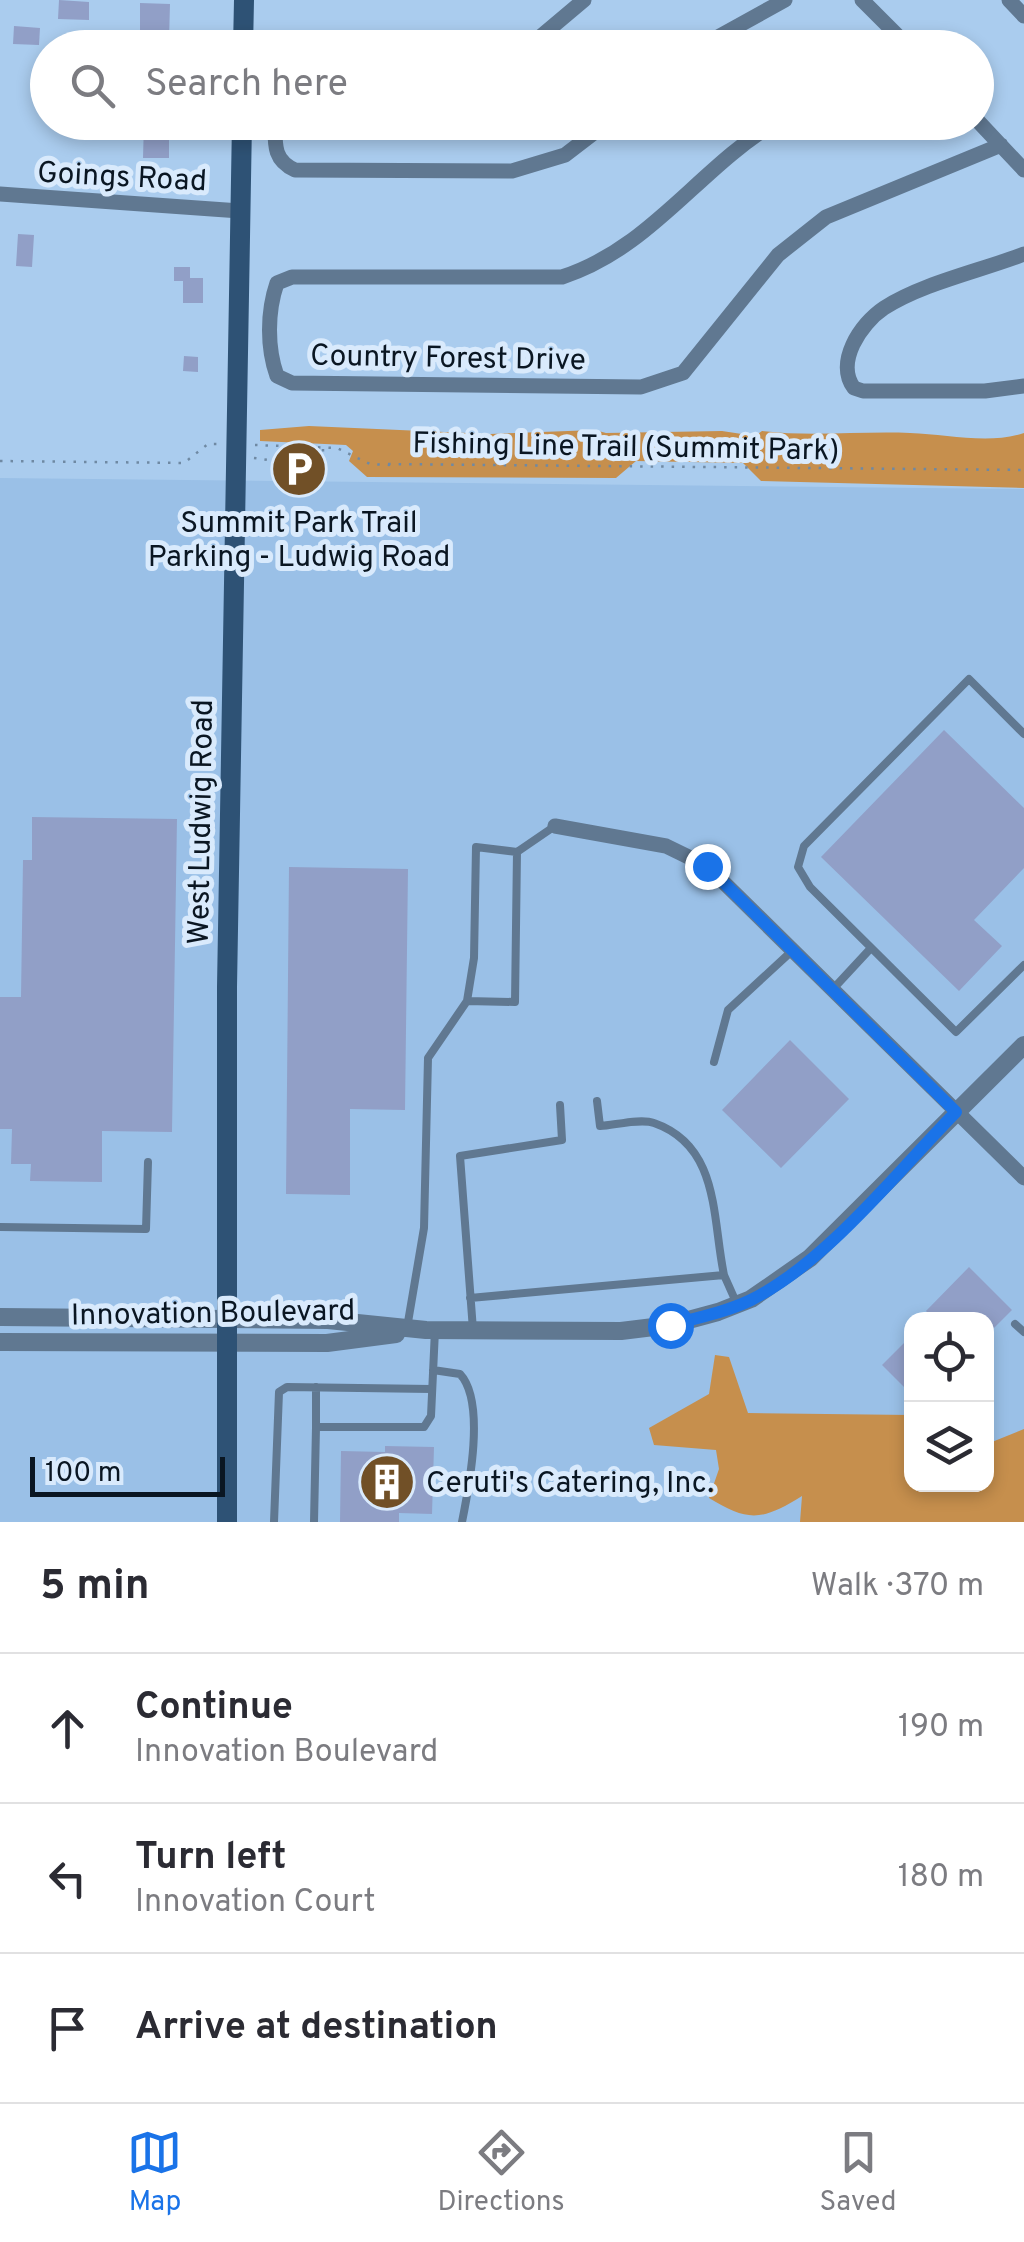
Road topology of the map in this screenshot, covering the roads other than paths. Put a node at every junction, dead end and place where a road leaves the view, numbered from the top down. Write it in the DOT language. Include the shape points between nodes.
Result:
graph roads {
  1 [pos="244,0"];
  2 [pos="785,0"];
  3 [pos="862,0"];
  4 [pos="1009,0"];
  5 [pos="575,3"];
  6 [pos="1024,16"];
  7 [pos="243,30"];
  8 [pos="546,30"];
  9 [pos="731,30"];
  10 [pos="892,30"];
  11 [pos="994,138"];
  12 [pos="242,140"];
  13 [pos="274,140"];
  14 [pos="585,140"];
  15 [pos="750,140"];
  16 [pos="1001,145"];
  17 [pos="1024,170"];
  18 [pos="0,194"];
  19 [pos="240,211"];
  20 [pos="1024,254"];
  21 [pos="1024,386"];
  22 [pos="1024,734"];
  23 [pos="555,826"];
  24 [pos="517,852"];
  25 [pos="872,948"];
  26 [pos="792,950"];
  27 [pos="1024,965"];
  28 [pos="832,990"];
  29 [pos="467,1001"];
  30 [pos="1022,1052"];
  31 [pos="714,1062"];
  32 [pos="597,1102"];
  33 [pos="560,1105"];
  34 [pos="956,1112"];
  35 [pos="148,1162"];
  36 [pos="1024,1178"];
  37 [pos="0,1227"];
  38 [pos="724,1275"];
  39 [pos="470,1298"];
  40 [pos="737,1305"];
  41 [pos="0,1317"];
  42 [pos="228,1320"];
  43 [pos="1016,1324"];
  44 [pos="423,1330"];
  45 [pos="473,1330"];
  46 [pos="1024,1332"];
  47 [pos="0,1342"];
  48 [pos="228,1343"];
  49 [pos="433,1370"];
  50 [pos="316,1388"];
  51 [pos="432,1389"];
  52 [pos="316,1427"];
  53 [pos="227,1522"];
  54 [pos="274,1522"];
  55 [pos="314,1522"];
  56 [pos="462,1522"];
  1 -- 7 [label="main road"];
  2 -- 9 [label="street"];
  3 -- 10 [label="street"];
  4 -- 6 [label="street"];
  5 -- 8 [label="street"];
  11 -- 16 [label="street"];
  12 -- 19 [label="main road, West Ludwig Road"];
  13 -- 14 [label="street" via="283,164 295,170 414,171 512,171 565,156"];
  15 -- 16 [label="street, Country Forest Drive" via="638,240 562,277 292,277 277,283 271,358 277,376 330,383 663,382 700,356 778,255 826,216"];
  16 -- 17 [label="street"];
  18 -- 19 [label="street, Goings Road"];
  19 -- 42 [label="main road, West Ludwig Road"];
  20 -- 21 [label="street" via="882,309 847,356 846,370 854,388 863,391"];
  22 -- 25 [label="lane" via="969,679 804,846 802,878"];
  23 -- 24 [label="lane"];
  23 -- 26 [label="street" via="666,846 707,866"];
  24 -- 29 [label="lane" via="476,847"];
  24 -- 29 [label="lane" via="515,1002"];
  25 -- 27 [label="lane" via="956,1032"];
  25 -- 28 [label="lane"];
  26 -- 28 [label="street"];
  26 -- 31 [label="lane" via="728,1010"];
  28 -- 34 [label="street"];
  29 -- 44 [label="lane" via="428,1058"];
  30 -- 34 [label="street, Innovation Boulevard"];
  32 -- 38 [label="lane" via="600,1126 653,1122 697,1151 712,1186"];
  33 -- 39 [label="lane" via="562,1140 460,1156"];
  34 -- 36 [label="street"];
  34 -- 40 [label="street, Innovation Boulevard" via="810,1258"];
  35 -- 37 [label="lane" via="146,1230"];
  38 -- 39 [label="lane"];
  38 -- 40 [label="lane"];
  39 -- 45 [label="lane"];
  40 -- 45 [label="street, Innovation Boulevard" via="670,1325 621,1330"];
  41 -- 42 [label="street, Innovation Boulevard"];
  42 -- 44 [label="street, Innovation Boulevard" via="328,1320"];
  42 -- 48 [label="main road, West Ludwig Road"];
  43 -- 46 [label="lane"];
  44 -- 45 [label="street, Innovation Boulevard"];
  44 -- 48 [label="street, Innovation Boulevard" via="327,1343"];
  44 -- 49 [label="lane"];
  47 -- 48 [label="street, Innovation Boulevard"];
  48 -- 53 [label="main road, West Ludwig Road"];
  49 -- 51 [label="lane"];
  49 -- 56 [label="lane" via="460,1374 472,1393 471,1476"];
  50 -- 51 [label="lane"];
  50 -- 52 [label="lane"];
  50 -- 54 [label="lane" via="288,1387 275,1402"];
  51 -- 52 [label="lane" via="424,1427"];
  52 -- 55 [label="lane"];
}
